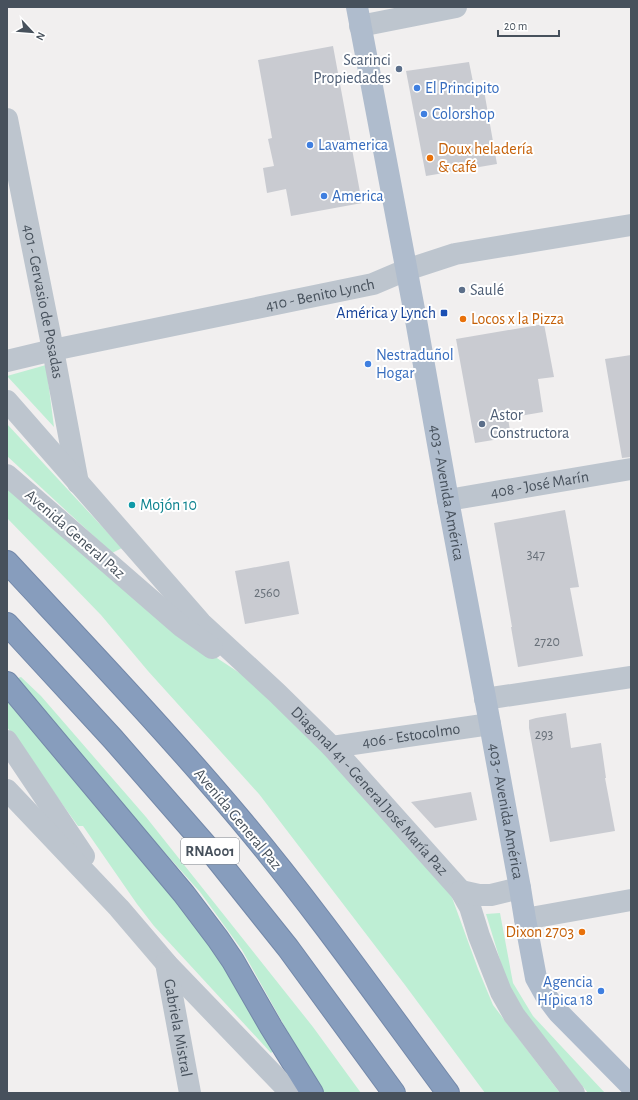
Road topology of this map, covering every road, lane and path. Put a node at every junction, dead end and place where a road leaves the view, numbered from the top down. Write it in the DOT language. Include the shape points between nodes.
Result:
graph roads {
  1 [pos="456,7"];
  2 [pos="359,17"];
  3 [pos="7,119"];
  4 [pos="631,225"];
  5 [pos="406,270"];
  6 [pos="53,350"];
  7 [pos="7,361"];
  8 [pos="7,401"];
  9 [pos="631,469"];
  10 [pos="7,475"];
  11 [pos="78,484"];
  12 [pos="448,500"];
  13 [pos="7,562"];
  14 [pos="7,624"];
  15 [pos="631,677"];
  16 [pos="7,683"];
  17 [pos="277,693"];
  18 [pos="485,699"];
  19 [pos="490,724"];
  20 [pos="7,741"];
  21 [pos="332,747"];
  22 [pos="7,790"];
  23 [pos="14,807"];
  24 [pos="520,888"];
  25 [pos="461,891"];
  26 [pos="631,900"];
  27 [pos="119,908"];
  28 [pos="524,919"];
  29 [pos="166,963"];
  30 [pos="631,1086"];
  31 [pos="190,1093"];
  32 [pos="291,1093"];
  33 [pos="312,1093"];
  34 [pos="394,1093"];
  35 [pos="448,1093"];
  36 [pos="574,1093"];
  1 -- 2 [label="street"];
  2 -- 5 [label="main road, 403 - Avenida América"];
  3 -- 6 [label="street, 401 - Gervasio de Posadas"];
  4 -- 5 [label="street, 410 - Benito Lynch" via="455,254"];
  5 -- 6 [label="street, 410 - Benito Lynch" via="373,284"];
  5 -- 12 [label="main road, 403 - Avenida América"];
  6 -- 7 [label="street, 410 - Benito Lynch"];
  6 -- 11 [label="street, 401 - Gervasio de Posadas"];
  8 -- 11 [label="street"];
  9 -- 12 [label="street, 408 - José Marín"];
  10 -- 17 [label="street, Avenida General Paz" via="181,626"];
  11 -- 17 [label="street" via="201,623"];
  12 -- 18 [label="main road, 403 - Avenida América"];
  13 -- 35 [label="highway, Avenida General Paz / RNA001" via="240,819 345,952"];
  14 -- 34 [label="highway, RNA001" via="113,739 209,849 288,948"];
  15 -- 18 [label="street"];
  16 -- 33 [label="highway" via="218,938"];
  17 -- 21 [label="street, Diagonal 41 - General José María Paz"];
  18 -- 19 [label="main road, 403 - Avenida América"];
  19 -- 21 [label="street, 406 - Estocolmo"];
  19 -- 24 [label="main road, 403 - Avenida América"];
  20 -- 27 [label="street"];
  21 -- 25 [label="street, Diagonal 41 - General José María Paz"];
  22 -- 23 [label="street"];
  23 -- 27 [label="street"];
  24 -- 25 [label="street" via="491,895"];
  24 -- 28 [label="main road, 403 - Avenida América"];
  25 -- 36 [label="street" via="470,906 501,992 514,1016"];
  26 -- 28 [label="street"];
  27 -- 29 [label="street"];
  28 -- 30 [label="main road, 403 - Avenida América" via="536,978 546,996 558,1012"];
  29 -- 31 [label="street, Gabriela Mistral"];
  29 -- 32 [label="street"];
}
